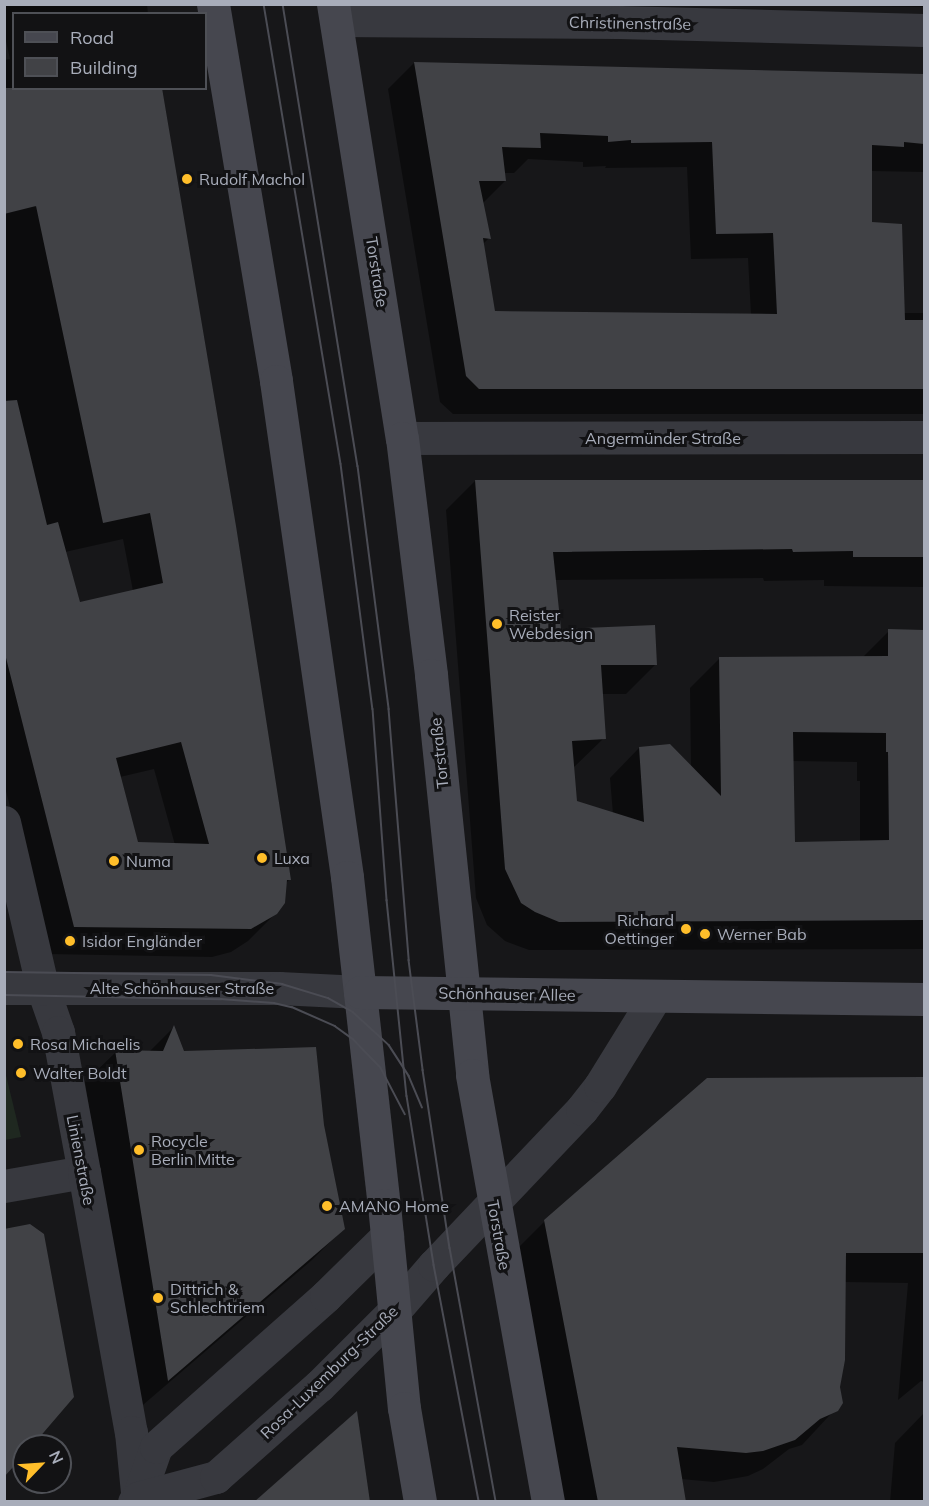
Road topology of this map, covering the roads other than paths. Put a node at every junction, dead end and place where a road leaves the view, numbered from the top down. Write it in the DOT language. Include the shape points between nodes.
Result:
graph roads {
  1 [pos="213,4"];
  2 [pos="334,12"];
  3 [pos="619,13"];
  4 [pos="924,30"];
  5 [pos="924,437"];
  6 [pos="402,438"];
  7 [pos="4,822"];
  8 [pos="4,988"];
  9 [pos="43,989"];
  10 [pos="360,992"];
  11 [pos="463,993"];
  12 [pos="654,997"];
  13 [pos="924,999"];
  14 [pos="84,1172"];
  15 [pos="4,1186"];
  16 [pos="493,1203"];
  17 [pos="387,1236"];
  18 [pos="395,1310"];
  19 [pos="137,1500"];
  20 [pos="420,1502"];
  21 [pos="548,1502"];
  1 -- 10 [label="main road" via="276,381"];
  2 -- 3 [label="street, Christinenstraße"];
  2 -- 6 [label="main road, Torstraße"];
  3 -- 4 [label="street, Christinenstraße"];
  5 -- 6 [label="street, Angermünder Straße"];
  6 -- 11 [label="main road, Torstraße"];
  7 -- 9 [label="street, Linienstraße"];
  8 -- 9 [label="street, Alte Schönhauser Straße"];
  9 -- 10 [label="street, Alte Schönhauser Straße" via="279,988"];
  9 -- 14 [label="street, Linienstraße" via="58,1032"];
  10 -- 11 [label="main road, Schönhauser Allee"];
  10 -- 17 [label="main road"];
  11 -- 12 [label="main road, Schönhauser Allee"];
  11 -- 16 [label="main road, Torstraße"];
  12 -- 13 [label="main road, Schönhauser Allee"];
  12 -- 16 [label="street" via="591,1098"];
  14 -- 15 [label="street"];
  14 -- 19 [label="street, Linienstraße" via="131,1432"];
  16 -- 18 [label="street, Rosa-Luxemburg-Straße"];
  16 -- 21 [label="main road, Torstraße"];
  17 -- 18 [label="main road"];
  17 -- 19 [label="street" via="326,1296 156,1447"];
  18 -- 19 [label="street, Rosa-Luxemburg-Straße" via="318,1386 216,1477"];
  18 -- 20 [label="main road" via="404,1408"];
}
